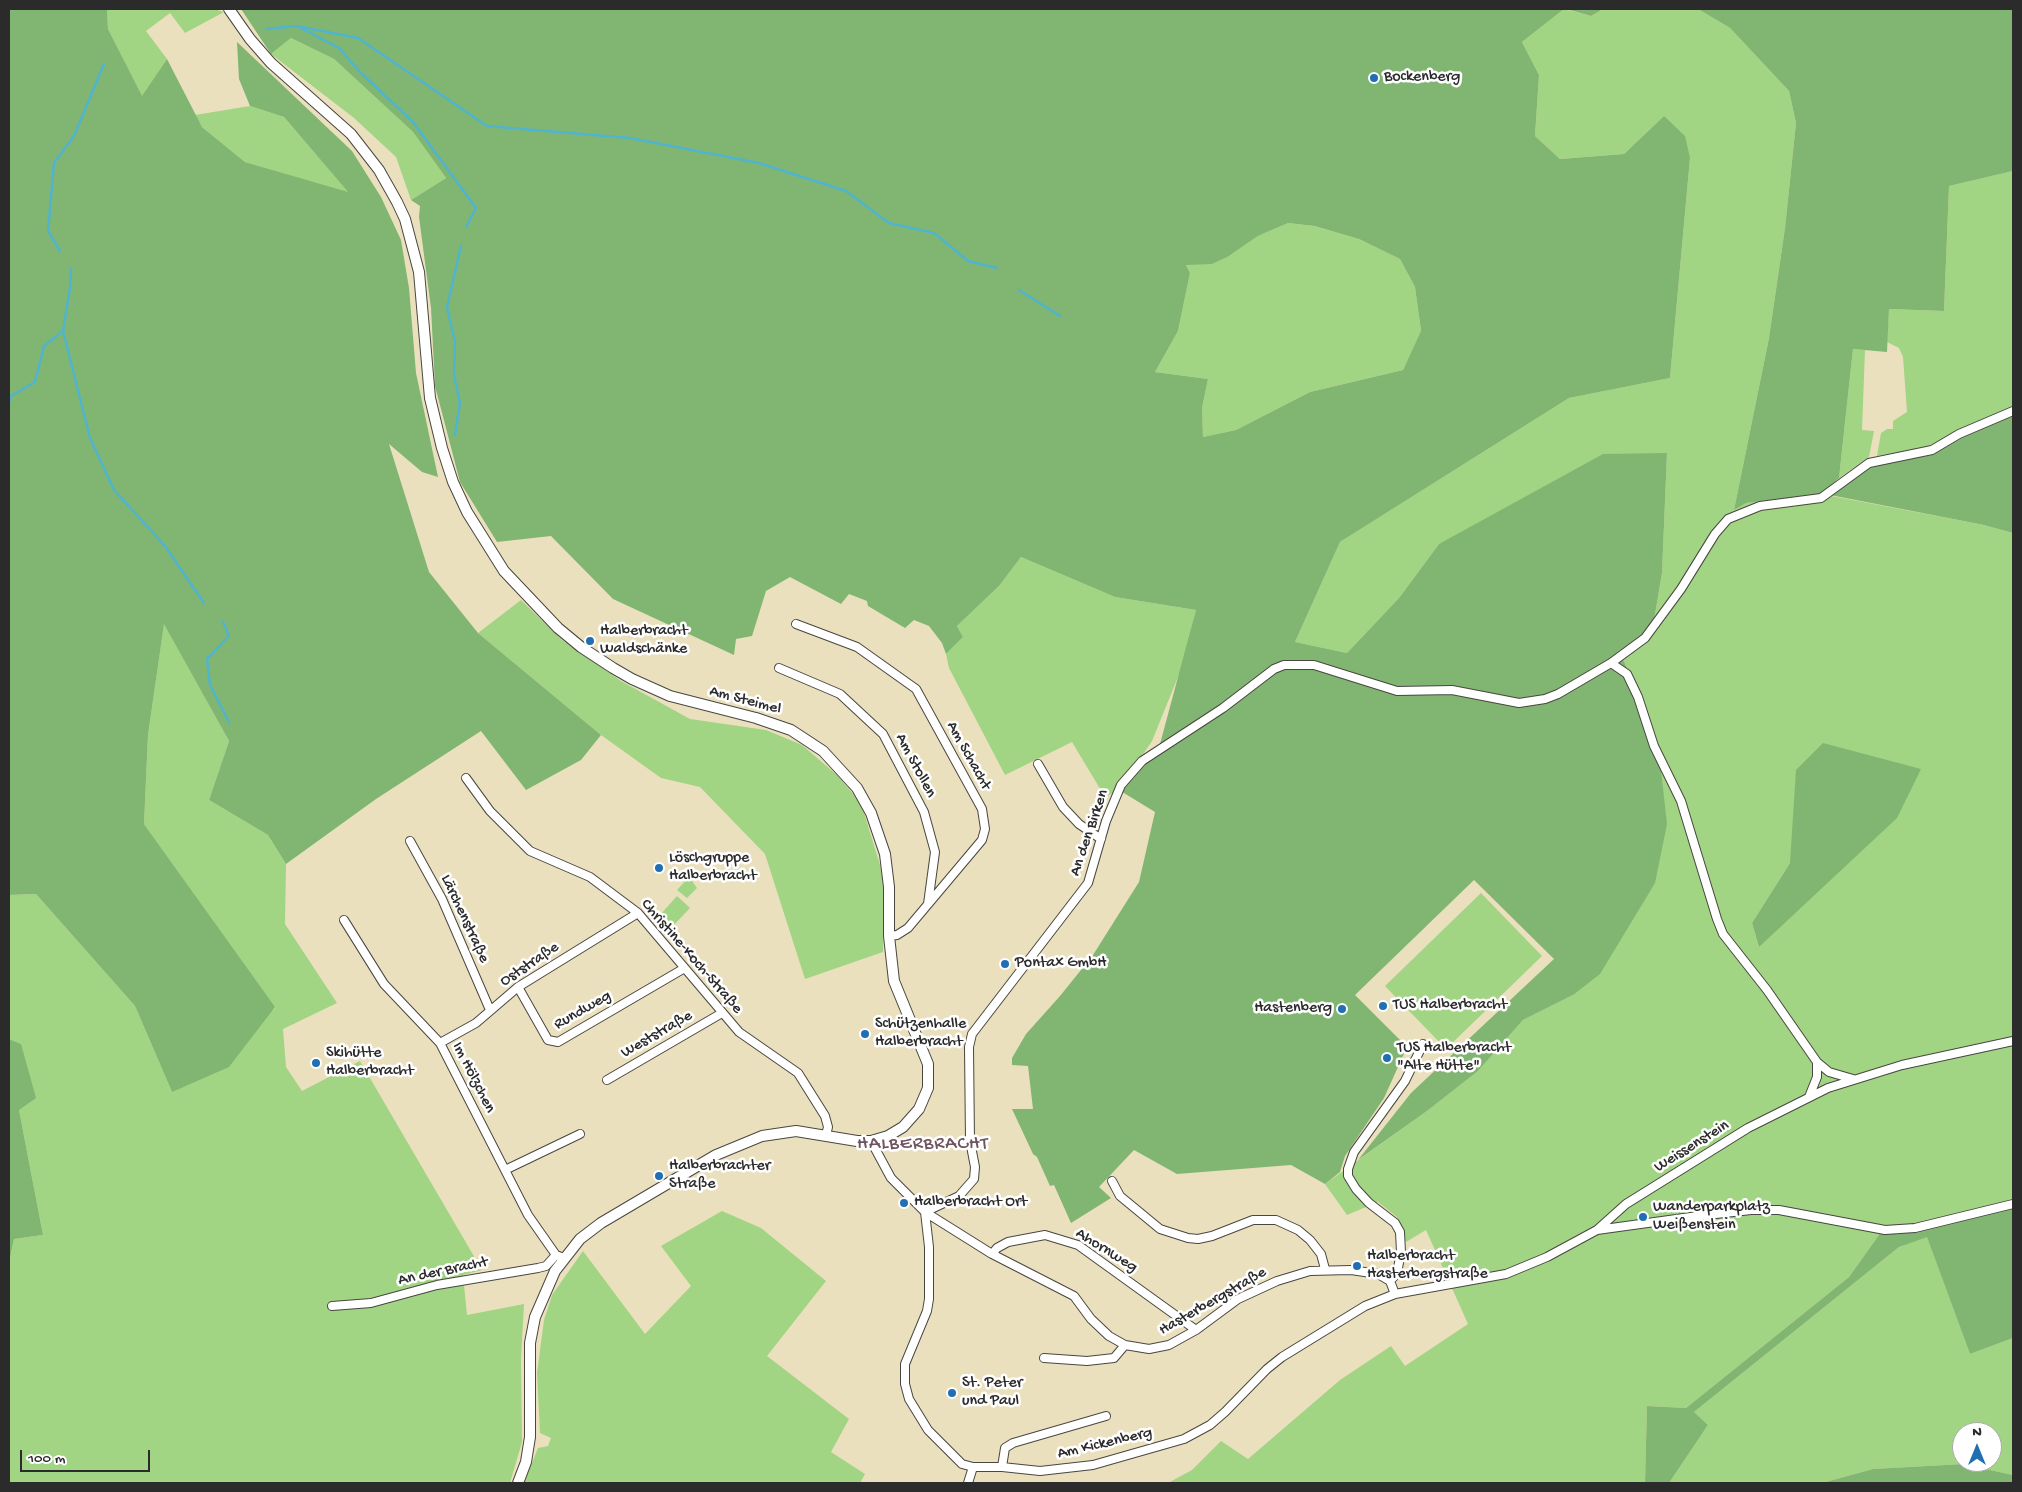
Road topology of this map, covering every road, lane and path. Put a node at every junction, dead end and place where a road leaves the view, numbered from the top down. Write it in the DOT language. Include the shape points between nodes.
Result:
graph roads {
  1 [pos="228,9"];
  2 [pos="2013,410"];
  3 [pos="796,624"];
  4 [pos="1612,663"];
  5 [pos="779,668"];
  6 [pos="1038,764"];
  7 [pos="466,778"];
  8 [pos="1101,840"];
  9 [pos="410,842"];
  10 [pos="928,904"];
  11 [pos="638,913"];
  12 [pos="344,920"];
  13 [pos="889,936"];
  14 [pos="683,969"];
  15 [pos="518,987"];
  16 [pos="490,1010"];
  17 [pos="722,1013"];
  18 [pos="2013,1041"];
  19 [pos="440,1043"];
  20 [pos="1423,1044"];
  21 [pos="1817,1062"];
  22 [pos="1852,1079"];
  23 [pos="606,1080"];
  24 [pos="1809,1097"];
  25 [pos="580,1134"];
  26 [pos="826,1135"];
  27 [pos="871,1141"];
  28 [pos="505,1170"];
  29 [pos="1112,1181"];
  30 [pos="2013,1204"];
  31 [pos="925,1212"];
  32 [pos="1596,1230"];
  33 [pos="992,1254"];
  34 [pos="560,1257"];
  35 [pos="1325,1269"];
  36 [pos="1390,1281"];
  37 [pos="1395,1294"];
  38 [pos="332,1306"];
  39 [pos="1196,1330"];
  40 [pos="1125,1345"];
  41 [pos="1044,1358"];
  42 [pos="1106,1416"];
  43 [pos="973,1467"];
  44 [pos="1002,1467"];
  45 [pos="518,1483"];
  46 [pos="968,1483"];
  1 -- 13 [label="main road, Am Steimel" via="271,62 332,115 368,154 405,219 419,272 430,398 442,448 467,512 504,571 581,647 650,688 684,701 791,730 823,751 844,772 865,801 881,841 889,887"];
  2 -- 4 [label="street" via="1932,450 1868,463 1821,498 1760,506 1728,519 1645,638"];
  3 -- 10 [label="street, Am Schacht" via="857,647 916,689 982,809 986,829 982,840"];
  4 -- 8 [label="street, An den Birken" via="1558,694 1519,703 1452,690 1397,691 1323,667 1284,665 1142,762 1121,785"];
  4 -- 21 [label="street" via="1627,674 1654,746 1681,801 1723,934"];
  5 -- 10 [label="street, Am Stollen" via="840,694 883,734 924,812 934,852"];
  6 -- 8 [label="street" via="1063,807"];
  7 -- 11 [label="street, Christine-Koch-Straße" via="490,811 530,851 590,877"];
  8 -- 31 [label="street, An den Birken" via="1088,883 972,1034 969,1047 970,1123 974,1179 959,1196"];
  9 -- 16 [label="street, Lärchenstraße" via="442,899"];
  10 -- 13 [label="street, Am Schacht" via="904,932"];
  11 -- 14 [label="street, Christine-Koch-Straße"];
  11 -- 15 [label="street, Oststraße"];
  12 -- 19 [label="street, Im Hölzchen" via="384,984"];
  13 -- 27 [label="main road, Am Steimel" via="894,981 924,1051 928,1064 928,1088 911,1120 896,1132"];
  14 -- 15 [label="street, Rundweg" via="558,1042 548,1040"];
  14 -- 17 [label="street, Christine-Koch-Straße"];
  15 -- 16 [label="street, Oststraße"];
  16 -- 19 [label="street, Oststraße"];
  17 -- 23 [label="street, Weststraße"];
  17 -- 26 [label="street, Christine-Koch-Straße" via="739,1032 798,1073 825,1116"];
  18 -- 22 [label="street, Weissenstein"];
  19 -- 28 [label="street, Im Hölzchen"];
  20 -- 36 [label="street" via="1405,1081 1354,1152 1348,1169 1348,1176 1356,1189 1395,1222 1400,1232 1397,1273"];
  21 -- 22 [label="street" via="1829,1072"];
  21 -- 24 [label="street" via="1817,1077"];
  22 -- 24 [label="street, Weissenstein"];
  24 -- 32 [label="street, Weissenstein" via="1748,1128 1626,1204"];
  25 -- 28 [label="street"];
  26 -- 27 [label="main road"];
  26 -- 34 [label="main road" via="776,1132 750,1140 716,1156 601,1223"];
  27 -- 31 [label="street, Hasterbergstraße" via="891,1178"];
  28 -- 34 [label="street, Im Hölzchen" via="528,1215"];
  29 -- 35 [label="street" via="1120,1196 1160,1229 1188,1238 1212,1236 1252,1220 1276,1220 1298,1230 1310,1240 1321,1254"];
  30 -- 32 [label="street" via="1915,1228 1885,1230 1779,1210 1751,1210"];
  31 -- 33 [label="street, Hasterbergstraße"];
  31 -- 43 [label="street" via="929,1305 908,1355 905,1384 912,1406 928,1430 959,1462"];
  32 -- 37 [label="street, Am Kickenberg" via="1547,1257 1506,1274"];
  33 -- 39 [label="street, Ahornweg" via="1008,1242 1045,1235 1078,1245"];
  33 -- 40 [label="street, Hasterbergstraße" via="1074,1296 1091,1319 1109,1336"];
  34 -- 38 [label="street, An der Bracht" via="538,1268 436,1285 371,1303"];
  34 -- 45 [label="main road" via="532,1330 530,1437"];
  35 -- 36 [label="street, Hasterbergstraße" via="1378,1274"];
  35 -- 39 [label="street, Hasterbergstraße" via="1294,1274 1260,1288 1238,1299"];
  36 -- 37 [label="street"];
  37 -- 44 [label="street, Am Kickenberg" via="1358,1310 1282,1357 1210,1425 1184,1439 1076,1468 1040,1471"];
  39 -- 40 [label="street, Hasterbergstraße" via="1163,1347"];
  40 -- 41 [label="street" via="1114,1358 1088,1361"];
  42 -- 44 [label="street" via="1013,1443 1005,1448"];
  43 -- 44 [label="street, Am Kickenberg"];
  43 -- 46 [label="street"];
}
